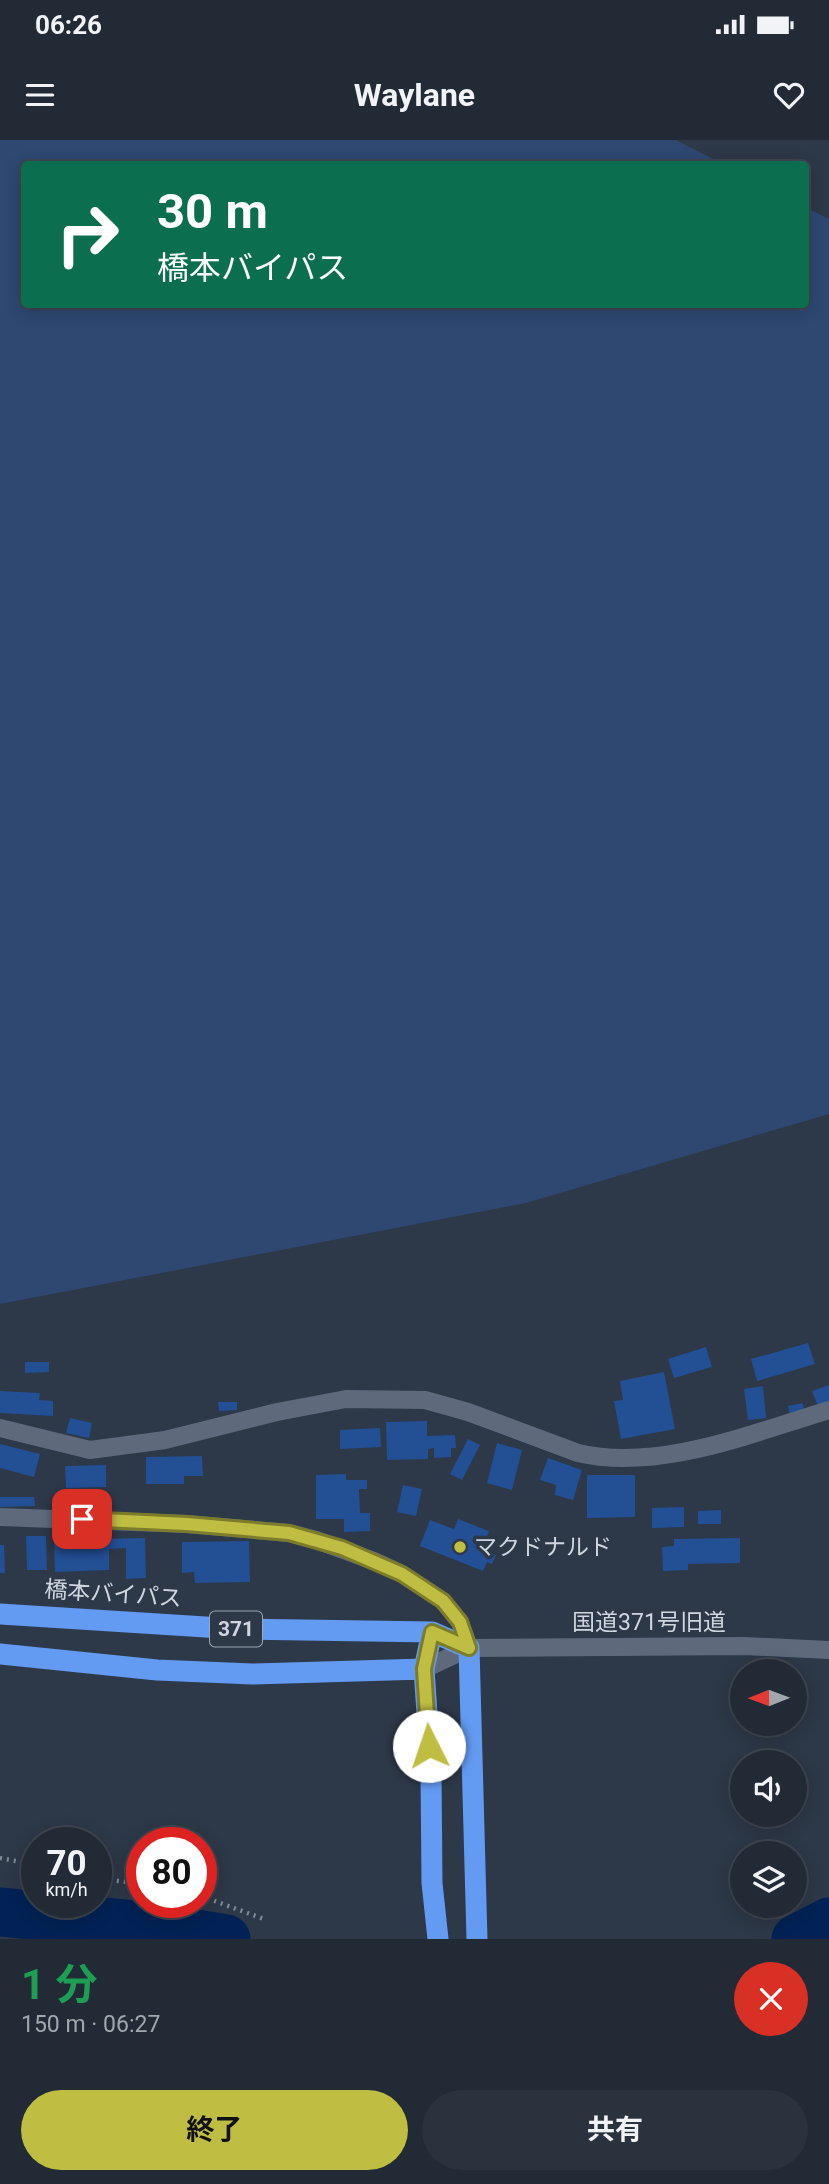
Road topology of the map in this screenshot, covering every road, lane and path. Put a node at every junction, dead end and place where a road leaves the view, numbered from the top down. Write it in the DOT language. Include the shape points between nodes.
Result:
graph roads {
  1 [pos="829,1410"];
  2 [pos="0,1427"];
  3 [pos="0,1517"];
  4 [pos="0,1614"];
  5 [pos="432,1632"];
  6 [pos="469,1648"];
  7 [pos="829,1650"];
  8 [pos="0,1654"];
  9 [pos="424,1669"];
  10 [pos="0,1858"];
  11 [pos="21,1862"];
  12 [pos="217,1902"];
  13 [pos="264,1919"];
  14 [pos="438,1939"];
  15 [pos="477,1939"];
  1 -- 2 [label="street" via="684,1453 633,1457 578,1453 425,1400 346,1399 165,1440 90,1450"];
  3 -- 6 [label="street" via="187,1524 289,1533 316,1540 393,1570 443,1601 460,1622"];
  4 -- 5 [label="highway, 橋本バイパス / 371" via="237,1629"];
  5 -- 6 [label="highway, 橋本バイパス / 371"];
  5 -- 9 [label="highway"];
  6 -- 7 [label="street, 国道371号旧道" via="745,1646"];
  6 -- 9 [label="street"];
  6 -- 15 [label="highway"];
  8 -- 9 [label="highway, 371" via="157,1670 252,1674"];
  9 -- 14 [label="highway"];
  10 -- 11 [label="path"];
  12 -- 13 [label="path"];
}
